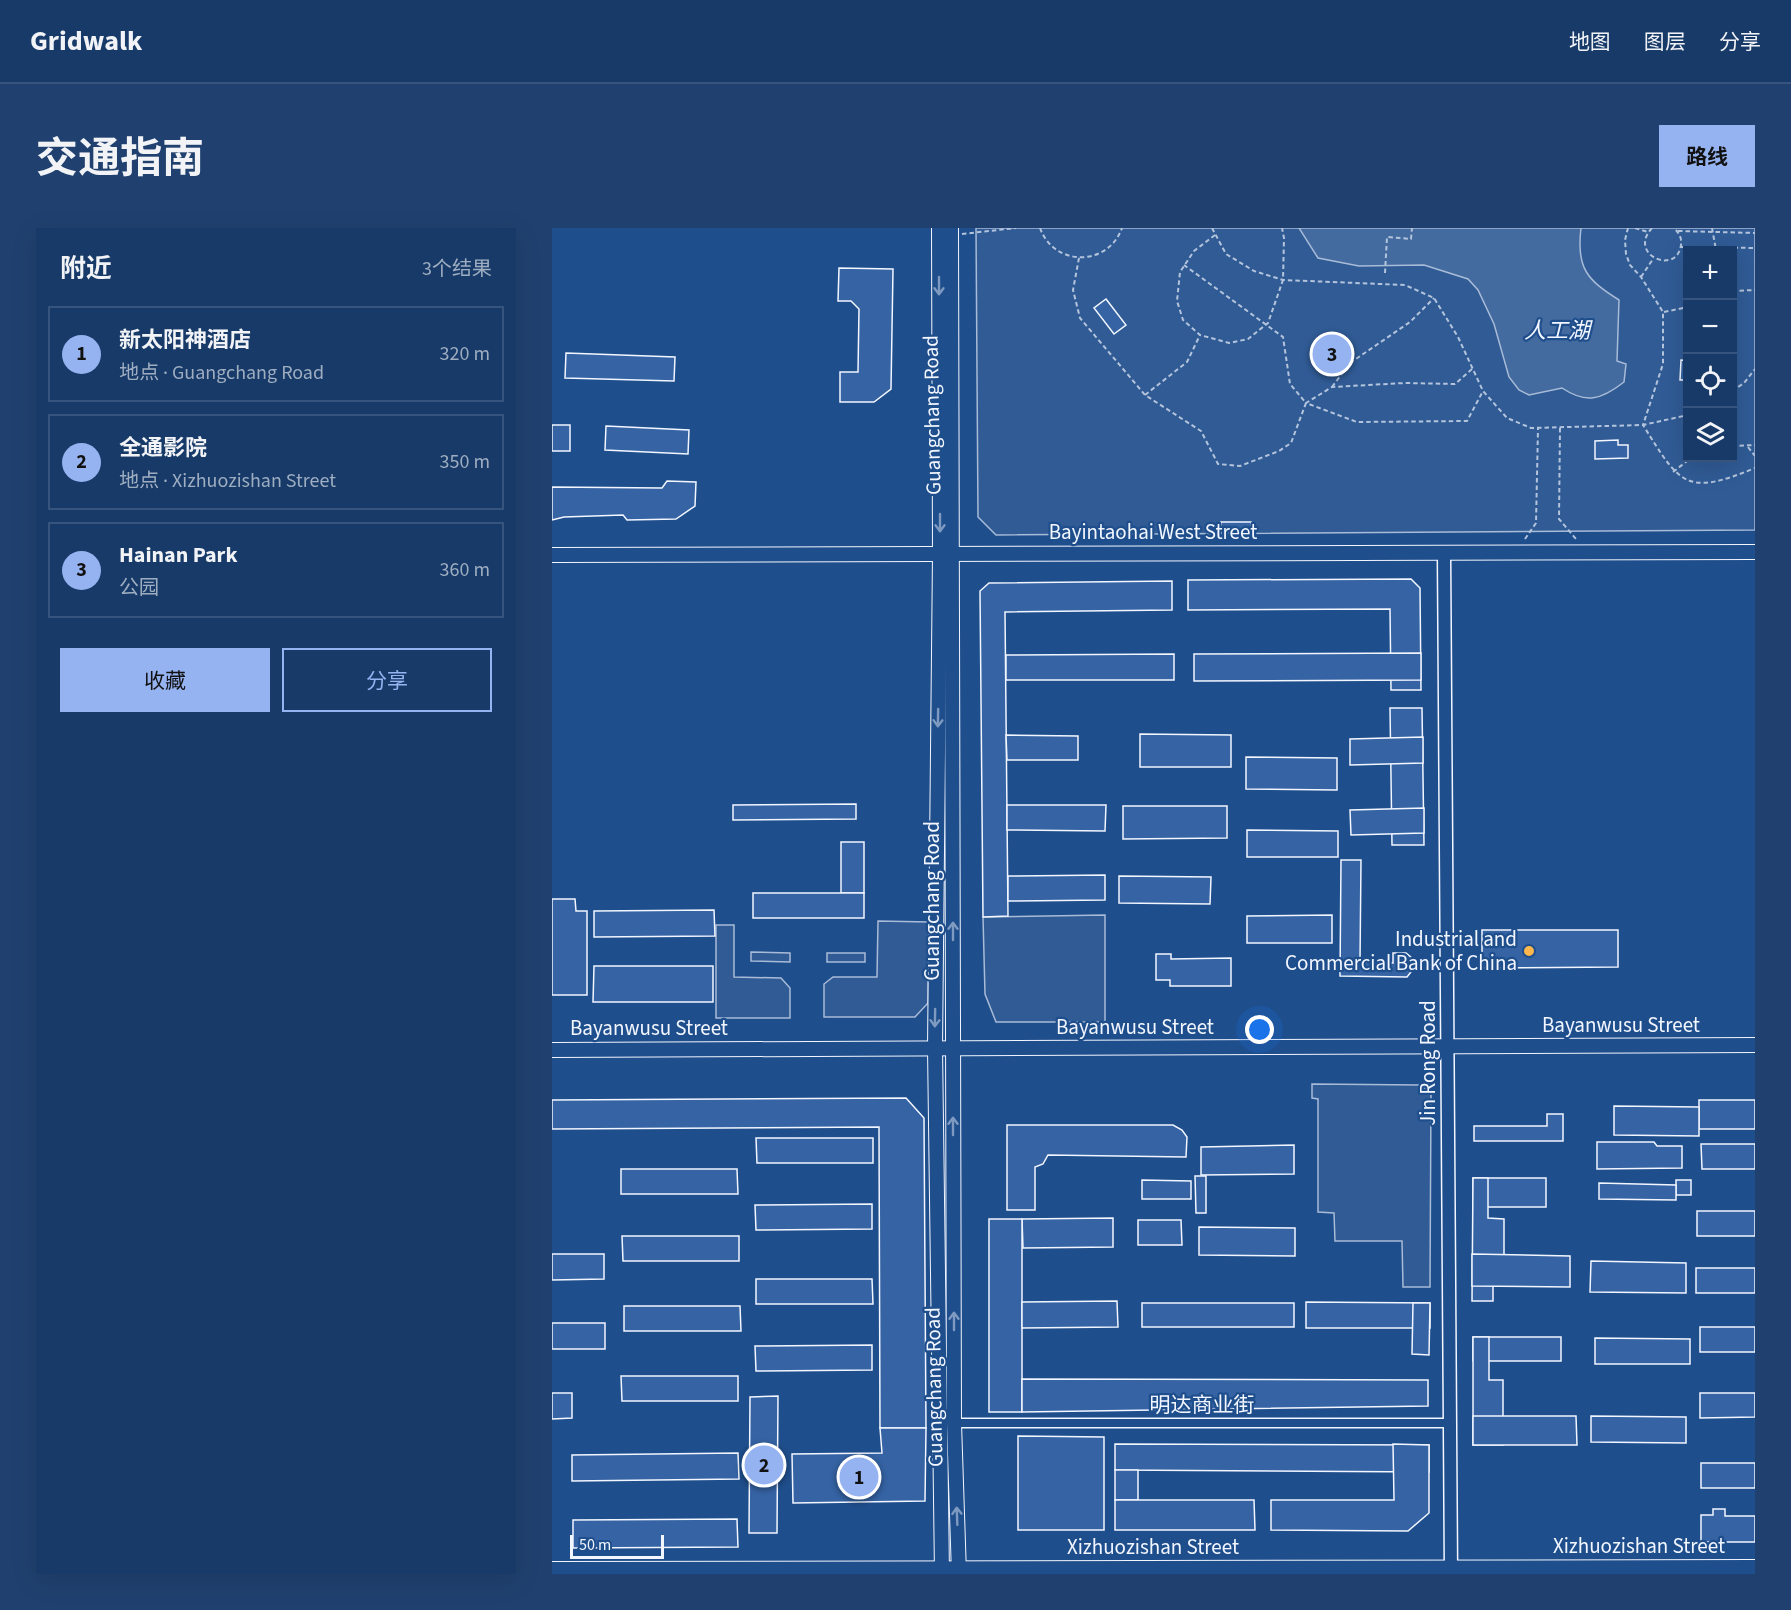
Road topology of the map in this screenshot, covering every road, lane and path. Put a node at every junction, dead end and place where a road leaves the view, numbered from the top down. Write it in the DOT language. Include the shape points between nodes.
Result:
graph roads {
  1 [pos="1016,228"];
  2 [pos="1040,228"];
  3 [pos="1122,228"];
  4 [pos="1212,228"];
  5 [pos="1282,228"];
  6 [pos="1412,228"];
  7 [pos="1628,228"];
  8 [pos="1635,228"];
  9 [pos="1652,228"];
  10 [pos="1674,228"];
  11 [pos="947,230"];
  12 [pos="1713,230"];
  13 [pos="1678,231"];
  14 [pos="1648,232"];
  15 [pos="1755,233"];
  16 [pos="1215,236"];
  17 [pos="1716,246"];
  18 [pos="1681,248"];
  19 [pos="1737,248"];
  20 [pos="1755,248"];
  21 [pos="1079,258"];
  22 [pos="1653,258"];
  23 [pos="1185,265"];
  24 [pos="1385,273"];
  25 [pos="1641,277"];
  26 [pos="1283,280"];
  27 [pos="1755,290"];
  28 [pos="1737,291"];
  29 [pos="1434,298"];
  30 [pos="1683,308"];
  31 [pos="1663,312"];
  32 [pos="1268,323"];
  33 [pos="1200,335"];
  34 [pos="1473,368"];
  35 [pos="1755,369"];
  36 [pos="1332,387"];
  37 [pos="1737,388"];
  38 [pos="1483,391"];
  39 [pos="1145,395"];
  40 [pos="1306,403"];
  41 [pos="1683,416"];
  42 [pos="1643,425"];
  43 [pos="1538,428"];
  44 [pos="1560,428"];
  45 [pos="1755,445"];
  46 [pos="1737,446"];
  47 [pos="1748,447"];
  48 [pos="1755,456"];
  49 [pos="1686,462"];
  50 [pos="1755,468"];
  51 [pos="1672,472"];
  52 [pos="1515,552"];
  53 [pos="1587,552"];
  54 [pos="1755,552"];
  55 [pos="1444,553"];
  56 [pos="947,554"];
  57 [pos="552,555"];
  58 [pos="1755,1045"];
  59 [pos="552,1050"];
  60 [pos="1448,1050"];
  61 [pos="935,1052"];
  62 [pos="953,1052"];
  63 [pos="1755,1052"];
  64 [pos="552,1056"];
  65 [pos="954,1423"];
  66 [pos="1450,1423"];
  67 [pos="1755,1567"];
  68 [pos="552,1569"];
  69 [pos="657,1571"];
  70 [pos="677,1571"];
  71 [pos="942,1571"];
  72 [pos="959,1571"];
  73 [pos="1451,1571"];
  1 -- 11 [label="path"];
  2 -- 21 [label="path" via="1052,247"];
  3 -- 21 [label="path" via="1107,249"];
  4 -- 16 [label="path"];
  5 -- 26 [label="path"];
  6 -- 24 [label="path" via="1411,239 1387,237"];
  7 -- 25 [label="path" via="1626,254"];
  8 -- 14 [label="path"];
  9 -- 14 [label="path"];
  10 -- 13 [label="path"];
  11 -- 56 [label="street, Guangchang Road"];
  12 -- 13 [label="path"];
  12 -- 15 [label="path"];
  12 -- 17 [label="path"];
  13 -- 18 [label="path"];
  14 -- 22 [label="path" via="1645,243"];
  16 -- 23 [label="path" via="1194,251"];
  16 -- 26 [label="path" via="1226,254 1254,271"];
  18 -- 22 [label="path" via="1670,260"];
  19 -- 20 [label="path"];
  21 -- 39 [label="path" via="1072,290 1080,318"];
  22 -- 25 [label="path"];
  23 -- 32 [label="path"];
  23 -- 33 [label="path" via="1180,272 1177,300 1183,320"];
  25 -- 31 [label="path"];
  26 -- 29 [label="path" via="1405,285"];
  26 -- 32 [label="path"];
  27 -- 28 [label="path"];
  29 -- 34 [label="path"];
  29 -- 36 [label="path" via="1410,322 1350,363"];
  30 -- 31 [label="path"];
  31 -- 42 [label="path" via="1663,364"];
  32 -- 33 [label="path" via="1248,339 1229,343"];
  32 -- 40 [label="path" via="1283,337 1290,384"];
  33 -- 39 [label="path" via="1186,362"];
  34 -- 36 [label="path" via="1455,384"];
  34 -- 38 [label="path"];
  35 -- 37 [label="path"];
  36 -- 40 [label="path"];
  38 -- 40 [label="path" via="1467,421 1357,422"];
  38 -- 43 [label="path" via="1507,418"];
  39 -- 40 [label="path" via="1201,431 1218,464 1240,466 1291,443"];
  41 -- 42 [label="path"];
  42 -- 44 [label="path"];
  42 -- 51 [label="path"];
  43 -- 44 [label="path"];
  43 -- 52 [label="path" via="1536,523"];
  44 -- 53 [label="path" via="1559,519"];
  45 -- 47 [label="path"];
  46 -- 47 [label="path"];
  47 -- 48 [label="path"];
  49 -- 51 [label="path"];
  50 -- 51 [label="path" via="1721,482 1696,484"];
  52 -- 53 [label="street, Bayintaohai West Street"];
  52 -- 55 [label="street, Bayintaohai West Street"];
  53 -- 54 [label="street, Bayintaohai West Street"];
  55 -- 56 [label="street, Bayintaohai West Street"];
  55 -- 60 [label="street, Jin Rong Road"];
  56 -- 57 [label="street, Bayintaohai West Street"];
  56 -- 61 [label="street, Guangchang Road, one-way"];
  62 -- 56 [label="street, Guangchang Road, one-way"];
  58 -- 60 [label="street, Bayanwusu Street"];
  59 -- 61 [label="street, Bayanwusu Street"];
  60 -- 62 [label="street, Bayanwusu Street"];
  60 -- 63 [label="street, Bayanwusu Street"];
  60 -- 66 [label="street, Jin Rong Road"];
  61 -- 62 [label="street, Bayanwusu Street"];
  61 -- 64 [label="street, Bayanwusu Street"];
  61 -- 71 [label="street, Guangchang Road"];
  65 -- 62 [label="street, Guangchang Road, one-way"];
  65 -- 66 [label="street, 明达商业街"];
  72 -- 65 [label="street, Guangchang Road, one-way"];
  66 -- 73 [label="street, Jin Rong Road"];
  67 -- 73 [label="street, Xizhuozishan Street"];
  68 -- 69 [label="street, Xizhuozishan Street"];
  69 -- 70 [label="street, Xizhuozishan Street"];
  70 -- 71 [label="street, Xizhuozishan Street"];
  71 -- 72 [label="street, Xizhuozishan Street"];
  72 -- 73 [label="street, Xizhuozishan Street"];
}
